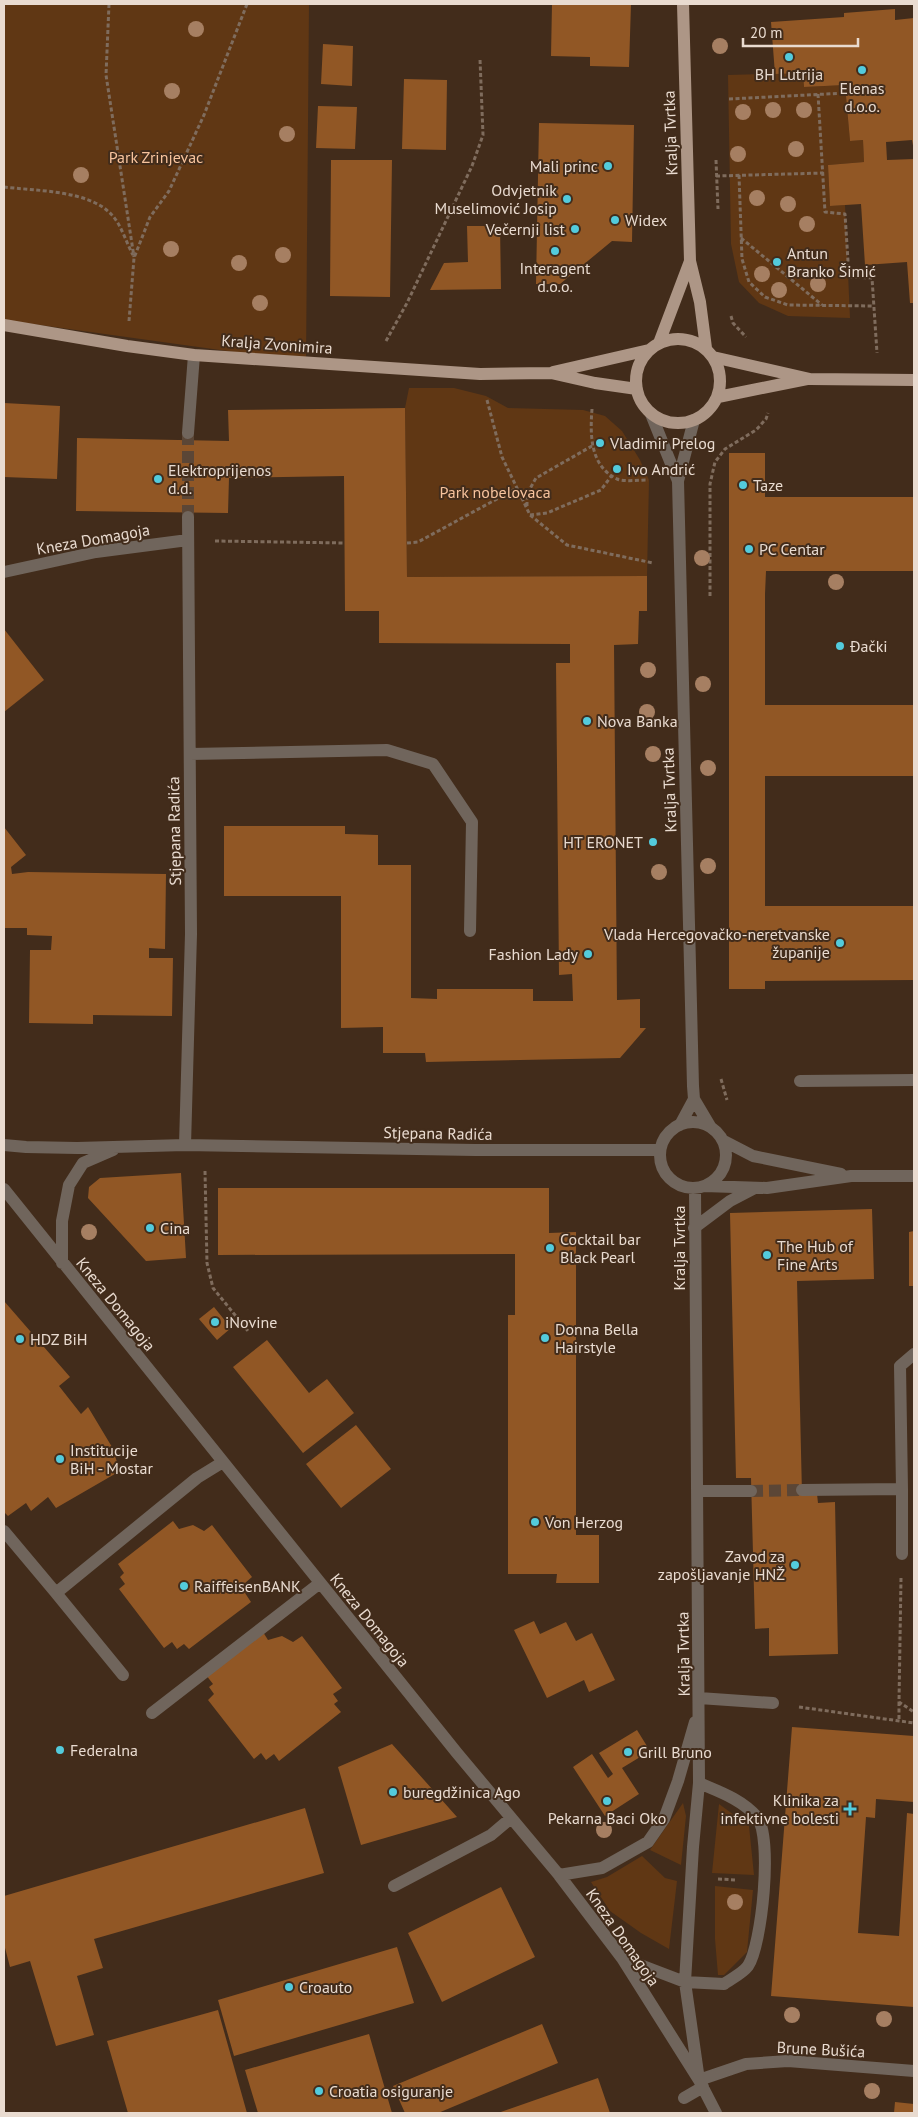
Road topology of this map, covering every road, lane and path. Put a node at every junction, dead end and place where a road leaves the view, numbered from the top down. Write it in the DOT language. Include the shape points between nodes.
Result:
graph roads {
  1 [pos="109,4"];
  2 [pos="247,4"];
  3 [pos="683,4"];
  4 [pos="480,59"];
  5 [pos="846,93"];
  6 [pos="818,94"];
  7 [pos="729,99"];
  8 [pos="716,156"];
  9 [pos="823,173"];
  10 [pos="739,175"];
  11 [pos="688,176"];
  12 [pos="717,176"];
  13 [pos="4,187"];
  14 [pos="718,213"];
  15 [pos="741,238"];
  16 [pos="134,258"];
  17 [pos="690,261"];
  18 [pos="823,306"];
  19 [pos="874,306"];
  20 [pos="730,314"];
  21 [pos="4,325"];
  22 [pos="127,346"];
  23 [pos="654,346"];
  24 [pos="709,352"];
  25 [pos="194,355"];
  26 [pos="372,367"];
  27 [pos="768,368"];
  28 [pos="551,373"];
  29 [pos="480,374"];
  30 [pos="810,378"];
  31 [pos="878,379"];
  32 [pos="914,380"];
  33 [pos="770,388"];
  34 [pos="637,389"];
  35 [pos="718,397"];
  36 [pos="592,404"];
  37 [pos="652,414"];
  38 [pos="694,420"];
  39 [pos="188,433"];
  40 [pos="592,446"];
  41 [pos="612,475"];
  42 [pos="655,480"];
  43 [pos="678,481"];
  44 [pos="518,488"];
  45 [pos="527,506"];
  46 [pos="530,515"];
  47 [pos="188,517"];
  48 [pos="188,540"];
  49 [pos="407,542"];
  50 [pos="345,543"];
  51 [pos="661,564"];
  52 [pos="4,572"];
  53 [pos="710,597"];
  54 [pos="190,754"];
  55 [pos="470,931"];
  56 [pos="720,1077"];
  57 [pos="800,1080"];
  58 [pos="914,1080"];
  59 [pos="694,1098"];
  60 [pos="728,1103"];
  61 [pos="680,1125"];
  62 [pos="710,1126"];
  63 [pos="724,1141"];
  64 [pos="4,1145"];
  65 [pos="185,1145"];
  66 [pos="205,1146"];
  67 [pos="120,1147"];
  68 [pos="660,1150"];
  69 [pos="851,1176"];
  70 [pos="914,1176"];
  71 [pos="700,1187"];
  72 [pos="755,1187"];
  73 [pos="4,1189"];
  74 [pos="694,1228"];
  75 [pos="62,1263"];
  76 [pos="248,1331"];
  77 [pos="914,1354"];
  78 [pos="223,1462"];
  79 [pos="902,1489"];
  80 [pos="802,1490"];
  81 [pos="697,1491"];
  82 [pos="751,1491"];
  83 [pos="4,1531"];
  84 [pos="902,1554"];
  85 [pos="320,1583"];
  86 [pos="56,1593"];
  87 [pos="123,1675"];
  88 [pos="699,1701"];
  89 [pos="899,1702"];
  90 [pos="773,1703"];
  91 [pos="914,1712"];
  92 [pos="152,1713"];
  93 [pos="899,1721"];
  94 [pos="914,1723"];
  95 [pos="699,1783"];
  96 [pos="511,1818"];
  97 [pos="559,1875"];
  98 [pos="394,1886"];
  99 [pos="622,1958"];
  100 [pos="685,1982"];
  101 [pos="914,2071"];
  102 [pos="701,2083"];
  103 [pos="684,2098"];
  104 [pos="716,2113"];
  1 -- 16 [label="path" via="106,75"];
  2 -- 16 [label="path" via="204,115 169,191 150,217"];
  3 -- 11 [label="main road, Kralja Tvrtka"];
  4 -- 26 [label="path" via="483,136 407,303"];
  5 -- 6 [label="path"];
  6 -- 7 [label="path"];
  6 -- 9 [label="path"];
  8 -- 12 [label="path"];
  9 -- 10 [label="path"];
  9 -- 19 [label="path" via="825,212 845,214 848,277 872,278"];
  10 -- 12 [label="path"];
  10 -- 15 [label="path"];
  11 -- 12 [label="path"];
  11 -- 17 [label="main road, Kralja Tvrtka"];
  12 -- 14 [label="path"];
  13 -- 16 [label="path" via="78,195 101,205 112,215"];
  15 -- 18 [label="path"];
  15 -- 18 [label="path" via="742,258 749,282 765,298 788,306"];
  16 -- 22 [label="path"];
  17 -- 23 [label="main road, Kralja Tvrtka"];
  17 -- 24 [label="main road, Kralja Tvrtka"];
  18 -- 19 [label="path"];
  19 -- 31 [label="path"];
  20 -- 27 [label="path"];
  21 -- 22 [label="main road, Kralja Zvonimira"];
  22 -- 25 [label="main road, Kralja Zvonimira"];
  23 -- 24 [label="main road" via="678,338"];
  23 -- 28 [label="main road, Kralja Zvonimira"];
  23 -- 34 [label="main road" via="638,368"];
  24 -- 27 [label="main road"];
  24 -- 35 [label="main road" via="720,372"];
  25 -- 26 [label="main road, Kralja Zvonimira"];
  25 -- 39 [label="street"];
  26 -- 29 [label="main road, Kralja Zvonimira"];
  27 -- 30 [label="main road"];
  28 -- 29 [label="main road, Kralja Zvonimira"];
  28 -- 34 [label="main road, Kralja Zvonimira"];
  29 -- 44 [label="path" via="502,457"];
  30 -- 31 [label="main road"];
  30 -- 33 [label="main road"];
  31 -- 32 [label="main road"];
  33 -- 35 [label="main road"];
  33 -- 53 [label="path" via="771,405 766,419 756,430 725,449 715,462 710,484"];
  34 -- 37 [label="main road" via="642,403"];
  35 -- 38 [label="main road" via="708,411"];
  36 -- 40 [label="path"];
  37 -- 38 [label="main road" via="672,423"];
  37 -- 43 [label="street, Kralja Tvrtka"];
  38 -- 43 [label="street, Kralja Tvrtka"];
  40 -- 41 [label="path" via="602,469"];
  40 -- 45 [label="path" via="536,478 527,494"];
  41 -- 42 [label="path" via="618,479"];
  41 -- 46 [label="path" via="601,490 547,513"];
  43 -- 59 [label="street, Kralja Tvrtka"];
  44 -- 45 [label="path"];
  44 -- 49 [label="path" via="418,542"];
  45 -- 46 [label="path"];
  46 -- 51 [label="path" via="566,545"];
  47 -- 48 [label="street, Stjepana Radića"];
  48 -- 50 [label="path"];
  48 -- 52 [label="street, Kneza Domagoja" via="96,552"];
  48 -- 54 [label="street, Stjepana Radića"];
  54 -- 55 [label="street" via="387,750 433,764 472,822"];
  54 -- 65 [label="street, Stjepana Radića" via="191,934"];
  56 -- 60 [label="path"];
  57 -- 58 [label="street"];
  59 -- 61 [label="street"];
  59 -- 62 [label="street"];
  61 -- 62 [label="street" via="700,1122"];
  61 -- 68 [label="street" via="670,1130"];
  62 -- 63 [label="street"];
  63 -- 69 [label="street" via="753,1156"];
  63 -- 71 [label="street" via="726,1162 714,1181"];
  64 -- 67 [label="street, Stjepana Radića"];
  65 -- 66 [label="street, Stjepana Radića"];
  65 -- 67 [label="street, Stjepana Radića"];
  66 -- 68 [label="street, Stjepana Radića"];
  66 -- 76 [label="path" via="206,1263 213,1288"];
  67 -- 75 [label="street, Stjepana Radića" via="83,1163 70,1185 62,1221"];
  68 -- 71 [label="street" via="660,1162 673,1181 683,1187"];
  69 -- 70 [label="street"];
  69 -- 72 [label="street"];
  71 -- 72 [label="street"];
  71 -- 74 [label="street, Kralja Tvrtka"];
  72 -- 74 [label="street" via="730,1200"];
  73 -- 75 [label="street, Kneza Domagoja"];
  74 -- 81 [label="street, Kralja Tvrtka"];
  75 -- 78 [label="street, Kneza Domagoja"];
  77 -- 79 [label="street" via="900,1366"];
  78 -- 85 [label="street, Kneza Domagoja"];
  78 -- 86 [label="street" via="197,1478"];
  79 -- 80 [label="street"];
  79 -- 84 [label="street"];
  81 -- 82 [label="street"];
  81 -- 88 [label="street, Kralja Tvrtka"];
  83 -- 86 [label="street"];
  84 -- 89 [label="path"];
  85 -- 92 [label="street"];
  85 -- 96 [label="street, Kneza Domagoja"];
  86 -- 87 [label="street"];
  88 -- 90 [label="street"];
  88 -- 95 [label="street, Kralja Tvrtka"];
  88 -- 97 [label="street" via="678,1781 664,1819 648,1842 602,1868"];
  89 -- 91 [label="path"];
  89 -- 93 [label="path"];
  90 -- 93 [label="path"];
  93 -- 94 [label="path"];
  95 -- 100 [label="street, Kralja Tvrtka"];
  95 -- 100 [label="street" via="737,1799 758,1819 765,1847 763,1897 754,1953 747,1968 724,1984"];
  96 -- 97 [label="street, Kneza Domagoja"];
  96 -- 98 [label="street" via="491,1835"];
  97 -- 99 [label="street, Kneza Domagoja"];
  99 -- 100 [label="street"];
  99 -- 102 [label="street, Kneza Domagoja"];
  100 -- 102 [label="street, Kralja Tvrtka"];
  101 -- 102 [label="street, Brune Bušića" via="788,2061 746,2064"];
  102 -- 103 [label="street, Brune Bušića"];
  102 -- 104 [label="street, Kralja Tvrtka"];
}
